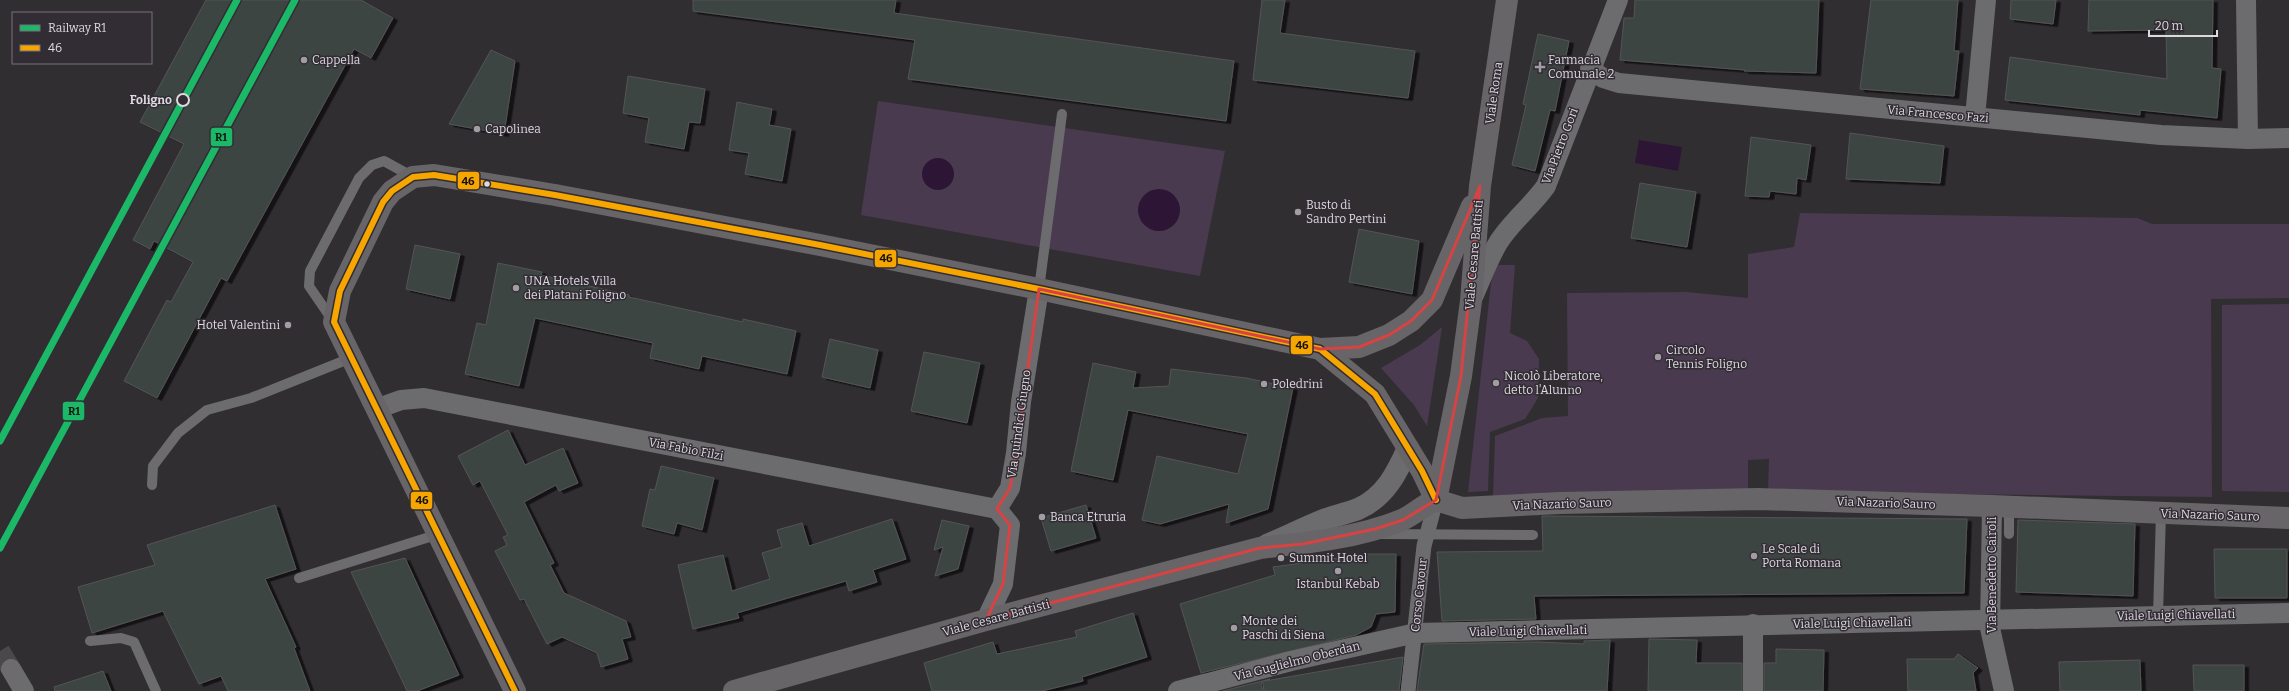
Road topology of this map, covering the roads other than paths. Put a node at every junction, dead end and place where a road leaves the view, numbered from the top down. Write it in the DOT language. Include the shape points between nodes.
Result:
graph roads {
  1 [pos="1507,0"];
  2 [pos="1618,0"];
  3 [pos="1986,0"];
  4 [pos="2246,0"];
  5 [pos="1590,69"];
  6 [pos="1062,114"];
  7 [pos="1975,117"];
  8 [pos="2289,138"];
  9 [pos="2248,139"];
  10 [pos="413,177"];
  11 [pos="1480,186"];
  12 [pos="1039,289"];
  13 [pos="1471,300"];
  14 [pos="334,322"];
  15 [pos="1320,349"];
  16 [pos="351,358"];
  17 [pos="376,409"];
  18 [pos="1408,448"];
  19 [pos="152,485"];
  20 [pos="1436,500"];
  21 [pos="2001,506"];
  22 [pos="997,509"];
  23 [pos="2161,514"];
  24 [pos="2289,518"];
  25 [pos="438,534"];
  26 [pos="1350,534"];
  27 [pos="1427,534"];
  28 [pos="2008,534"];
  29 [pos="1533,535"];
  30 [pos="1260,548"];
  31 [pos="299,578"];
  32 [pos="2289,613"];
  33 [pos="2158,615"];
  34 [pos="986,620"];
  35 [pos="1991,621"];
  36 [pos="1753,624"];
  37 [pos="1416,633"];
  38 [pos="90,641"];
  39 [pos="11,669"];
  40 [pos="24,691"];
  41 [pos="156,691"];
  42 [pos="515,691"];
  43 [pos="734,691"];
  44 [pos="1178,691"];
  45 [pos="1408,691"];
  46 [pos="1753,691"];
  47 [pos="2004,691"];
  1 -- 11 [label="main road, Viale Roma"];
  2 -- 5 [label="street, Via Pietro Gori"];
  3 -- 7 [label="street"];
  4 -- 9 [label="street"];
  5 -- 7 [label="street, Via Francesco Fazi" via="1603,78 1619,83"];
  5 -- 13 [label="street, Via Pietro Gori" via="1546,186 1498,244"];
  6 -- 12 [label="lane"];
  7 -- 9 [label="street, Via Francesco Fazi" via="2160,135"];
  8 -- 9 [label="street, Via Francesco Fazi"];
  10 -- 12 [label="main road" via="434,175 555,195"];
  10 -- 14 [label="main road" via="392,191 383,202 340,291"];
  10 -- 14 [label="lane" via="384,162 372,165 359,178 310,271 309,286"];
  11 -- 13 [label="main road, Viale Cesare Battisti"];
  11 -- 15 [label="main road, Viale Cesare Battisti" via="1432,300 1411,321 1389,335 1359,347"];
  12 -- 15 [label="main road"];
  12 -- 22 [label="street, Via quindici Giugno" via="1010,488"];
  13 -- 20 [label="main road, Viale Cesare Battisti" via="1461,376"];
  14 -- 16 [label="main road"];
  15 -- 18 [label="main road" via="1375,394"];
  16 -- 17 [label="main road"];
  16 -- 19 [label="lane" via="251,398 207,410 178,433 153,466"];
  17 -- 22 [label="street, Via Fabio Filzi" via="401,400 424,398"];
  17 -- 25 [label="main road"];
  18 -- 20 [label="main road"];
  18 -- 30 [label="street, Viale Cesare Battisti" via="1398,471 1387,487 1359,509 1327,519"];
  20 -- 21 [label="main road, Via Nazario Sauro" via="1462,508 1758,500"];
  20 -- 26 [label="main road, Viale Cesare Battisti" via="1403,520"];
  20 -- 27 [label="street, Corso Cavour"];
  21 -- 23 [label="main road, Via Nazario Sauro"];
  21 -- 28 [label="lane"];
  21 -- 35 [label="street, Via Benedetto Cairoli"];
  22 -- 34 [label="street" via="1010,525 1003,584"];
  23 -- 24 [label="main road, Via Nazario Sauro"];
  23 -- 33 [label="lane"];
  25 -- 31 [label="lane"];
  25 -- 42 [label="main road"];
  26 -- 27 [label="lane"];
  26 -- 30 [label="main road, Viale Cesare Battisti" via="1302,544"];
  27 -- 29 [label="lane"];
  27 -- 37 [label="street, Corso Cavour"];
  30 -- 34 [label="main road, Viale Cesare Battisti"];
  32 -- 33 [label="street, Viale Luigi Chiavellati"];
  33 -- 35 [label="street, Viale Luigi Chiavellati"];
  34 -- 43 [label="main road, Viale Cesare Battisti"];
  35 -- 36 [label="street, Viale Luigi Chiavellati"];
  35 -- 47 [label="street, Via Benedetto Cairoli" via="1990,628"];
  36 -- 37 [label="street, Viale Luigi Chiavellati"];
  36 -- 46 [label="street"];
  37 -- 44 [label="street, Via Guglielmo Oberdan" via="1291,661"];
  37 -- 45 [label="street, Corso Cavour"];
  38 -- 41 [label="lane" via="121,638 134,642"];
  39 -- 40 [label="street"];
}
